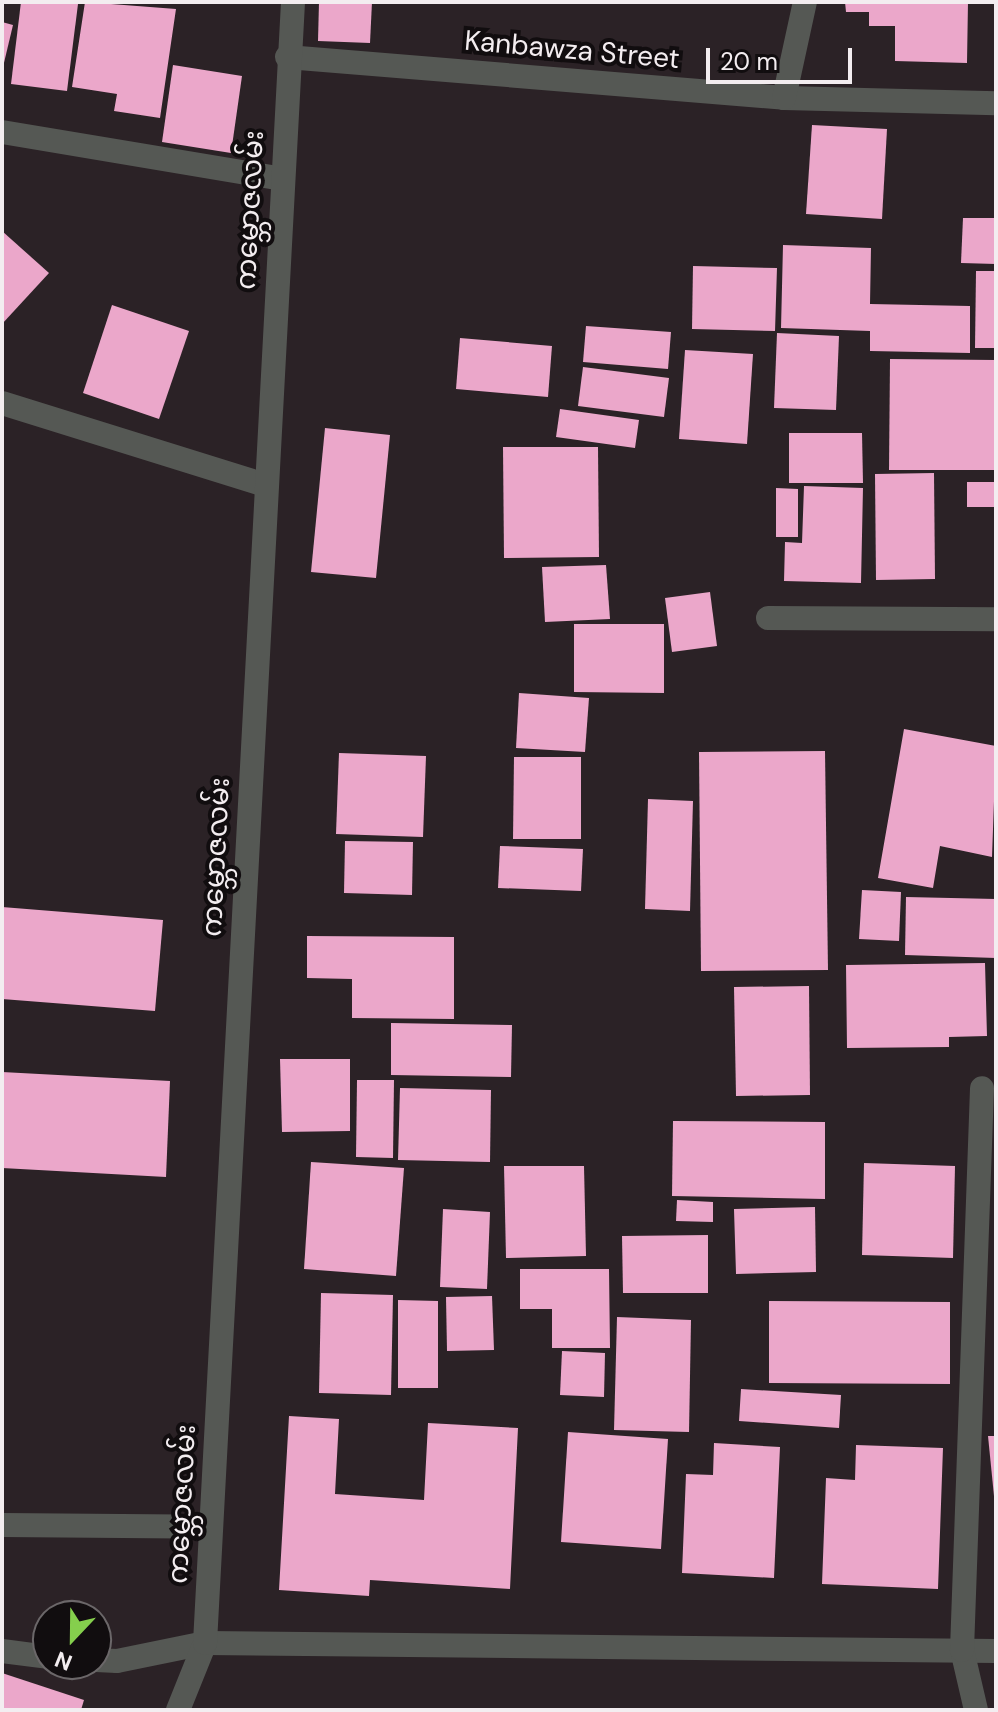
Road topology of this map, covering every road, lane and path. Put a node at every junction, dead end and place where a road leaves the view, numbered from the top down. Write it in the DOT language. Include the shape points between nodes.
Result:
graph roads {
  1 [pos="293,2"];
  2 [pos="805,2"];
  3 [pos="287,57"];
  4 [pos="784,98"];
  5 [pos="996,103"];
  6 [pos="2,132"];
  7 [pos="282,179"];
  8 [pos="2,403"];
  9 [pos="266,485"];
  10 [pos="768,618"];
  11 [pos="996,619"];
  12 [pos="982,1088"];
  13 [pos="2,1525"];
  14 [pos="211,1527"];
  15 [pos="205,1643"];
  16 [pos="962,1650"];
  17 [pos="2,1651"];
  18 [pos="996,1651"];
  19 [pos="32,1655"];
  20 [pos="112,1661"];
  21 [pos="178,1710"];
  22 [pos="976,1710"];
  1 -- 3 [label="street, ကမ္ဘောဇလမ်း"];
  2 -- 4 [label="street"];
  3 -- 4 [label="street, Kanbawza Street"];
  3 -- 7 [label="street, ကမ္ဘောဇလမ်း"];
  4 -- 5 [label="street, Kanbawza Street"];
  6 -- 7 [label="street"];
  7 -- 9 [label="street, ကမ္ဘောဇလမ်း"];
  8 -- 9 [label="street"];
  9 -- 14 [label="street, ကမ္ဘောဇလမ်း"];
  10 -- 11 [label="street"];
  12 -- 16 [label="street"];
  13 -- 14 [label="street"];
  14 -- 15 [label="street, ကမ္ဘောဇလမ်း"];
  15 -- 16 [label="street"];
  15 -- 20 [label="street"];
  15 -- 21 [label="street, ကမ္ဘောဇလမ်း"];
  16 -- 18 [label="street"];
  16 -- 22 [label="street"];
  17 -- 19 [label="street"];
}
